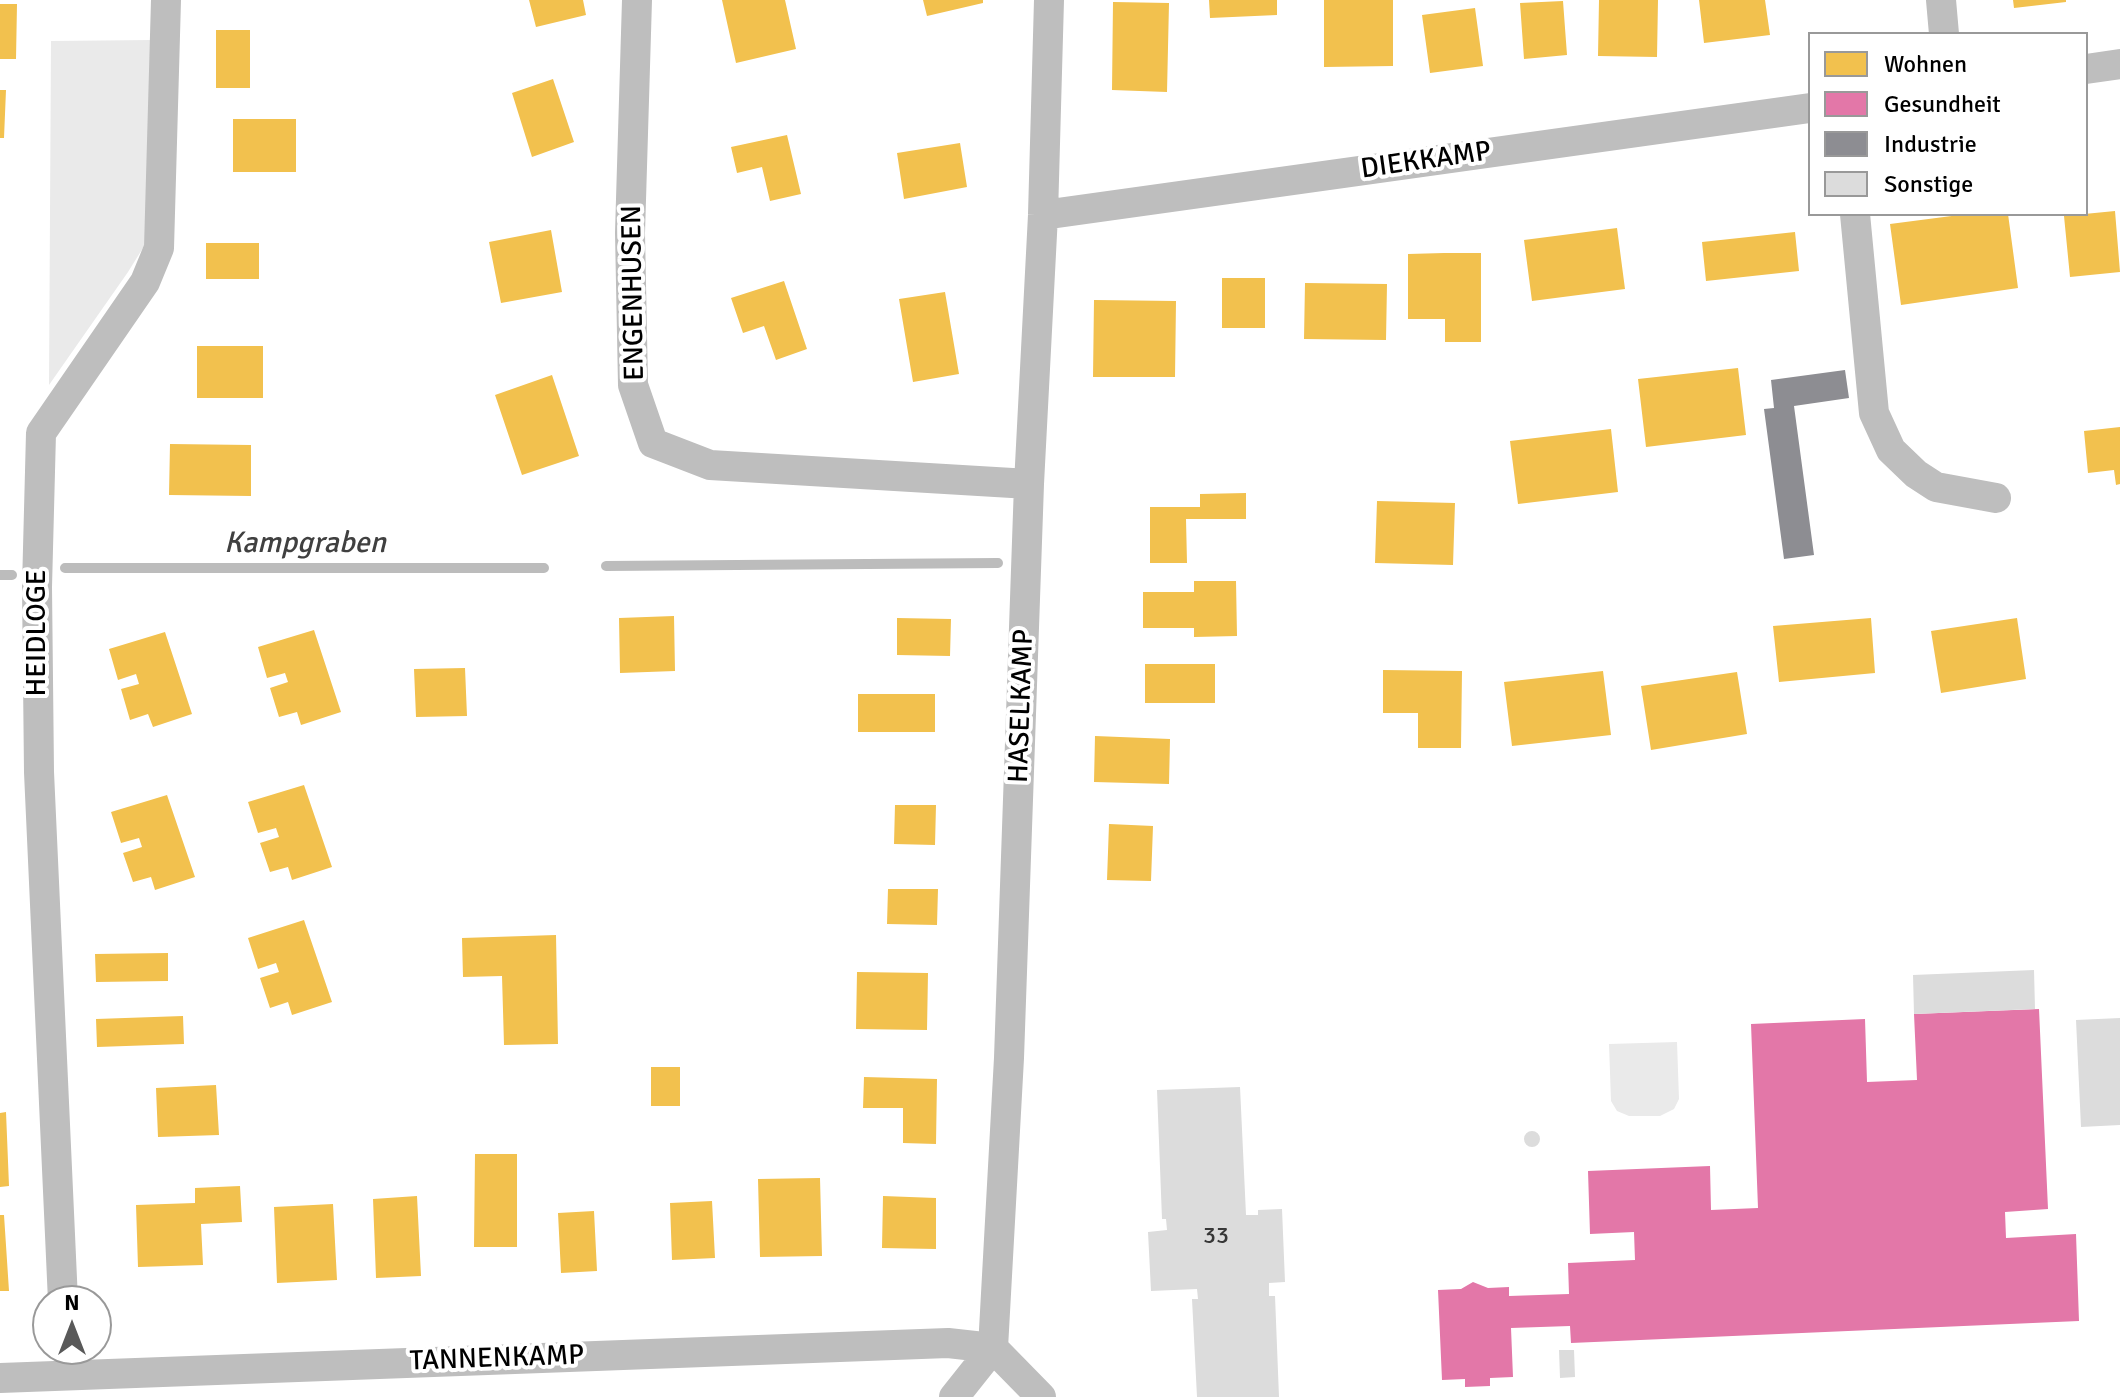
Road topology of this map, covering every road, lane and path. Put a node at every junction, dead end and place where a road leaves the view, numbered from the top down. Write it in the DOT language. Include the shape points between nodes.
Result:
graph roads {
  1 [pos="166,0"];
  2 [pos="637,0"];
  3 [pos="1049,0"];
  4 [pos="1941,0"];
  5 [pos="1944,32"];
  6 [pos="2120,64"];
  7 [pos="2088,69"];
  8 [pos="1808,108"];
  9 [pos="1043,215"];
  10 [pos="1855,216"];
  11 [pos="1029,484"];
  12 [pos="1996,498"];
  13 [pos="62,1285"];
  14 [pos="993,1348"];
  15 [pos="112,1361"];
  16 [pos="53,1365"];
  17 [pos="0,1378"];
  18 [pos="954,1397"];
  19 [pos="1041,1397"];
  1 -- 13 [label="street, HEIDLOGE" via="159,248 145,282 41,433 39,772"];
  2 -- 11 [label="street, ENGENHUSEN" via="630,233 633,385 653,443 710,465"];
  3 -- 9 [label="street, HASELKAMP"];
  4 -- 5 [label="street"];
  6 -- 7 [label="street"];
  8 -- 9 [label="street, DIEKKAMP"];
  9 -- 11 [label="street, HASELKAMP"];
  10 -- 12 [label="street" via="1874,413 1891,450 1936,487"];
  11 -- 14 [label="street, HASELKAMP"];
  14 -- 15 [label="street, TANNENKAMP" via="948,1343"];
  14 -- 18 [label="street"];
  14 -- 19 [label="street"];
  16 -- 17 [label="street, TANNENKAMP"];
}
